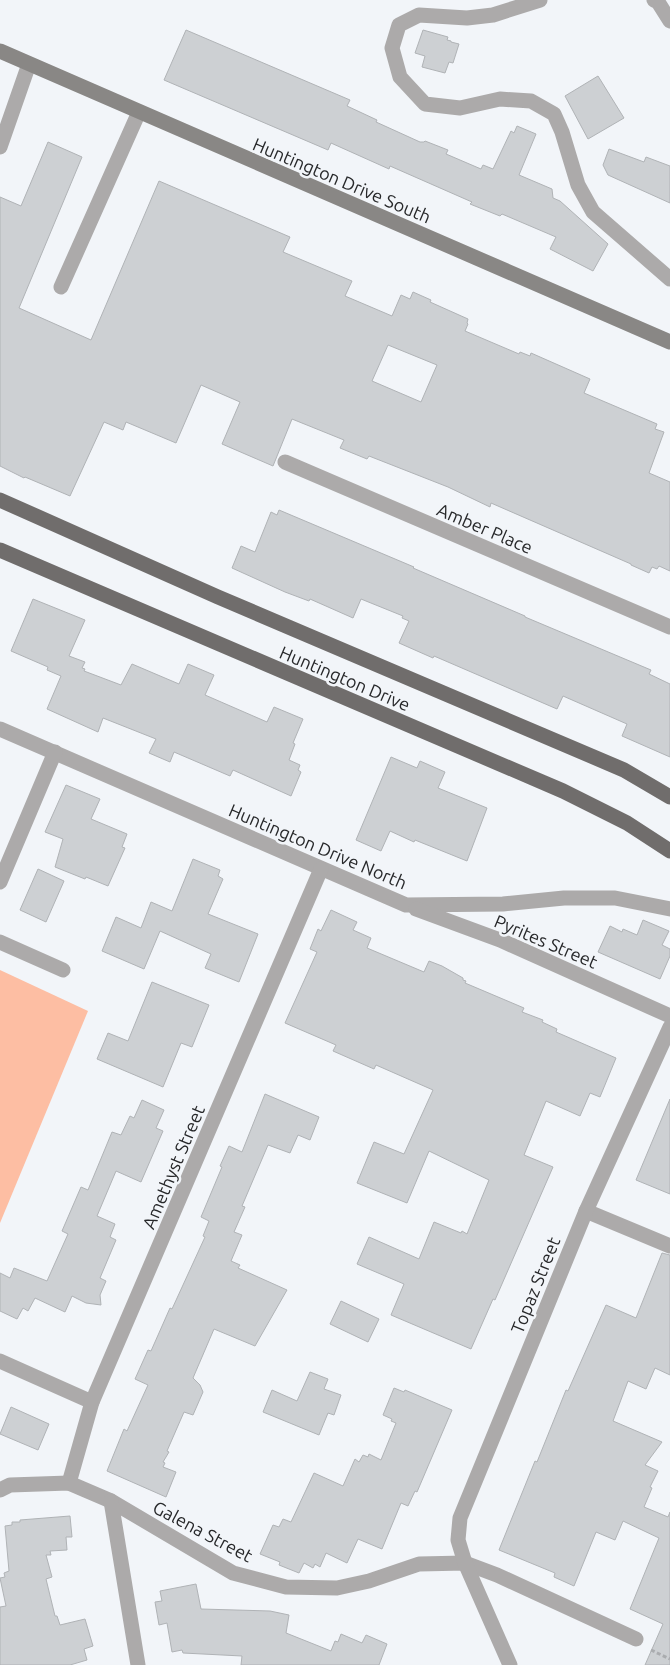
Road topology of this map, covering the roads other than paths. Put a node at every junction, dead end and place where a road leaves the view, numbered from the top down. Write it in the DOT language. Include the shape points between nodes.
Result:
graph roads {
  1 [pos="540,0"];
  2 [pos="654,0"];
  3 [pos="670,21"];
  4 [pos="0,51"];
  5 [pos="29,64"];
  6 [pos="138,112"];
  7 [pos="0,147"];
  8 [pos="670,279"];
  9 [pos="61,287"];
  10 [pos="669,339"];
  11 [pos="285,462"];
  12 [pos="0,500"];
  13 [pos="0,550"];
  14 [pos="670,628"];
  15 [pos="0,728"];
  16 [pos="55,752"];
  17 [pos="670,797"];
  18 [pos="670,851"];
  19 [pos="321,869"];
  20 [pos="0,882"];
  21 [pos="406,905"];
  22 [pos="670,910"];
  23 [pos="0,942"];
  24 [pos="63,970"];
  25 [pos="670,1016"];
  26 [pos="670,1027"];
  27 [pos="586,1211"];
  28 [pos="670,1246"];
  29 [pos="0,1361"];
  30 [pos="92,1402"];
  31 [pos="69,1483"];
  32 [pos="0,1490"];
  33 [pos="111,1501"];
  34 [pos="465,1563"];
  35 [pos="636,1639"];
  36 [pos="138,1665"];
  37 [pos="510,1665"];
  1 -- 8 [label="street" via="492,15 467,18 419,15 399,25 392,48 400,77 425,104 460,108 500,99 531,101 554,114 578,184 593,212"];
  2 -- 3 [label="street"];
  4 -- 5 [label="street, Huntington Drive South"];
  5 -- 6 [label="street, Huntington Drive South"];
  5 -- 7 [label="street"];
  6 -- 9 [label="street"];
  6 -- 10 [label="street, Huntington Drive South"];
  11 -- 14 [label="street, Amber Place"];
  12 -- 17 [label="main road, Huntington Drive" via="624,770"];
  13 -- 18 [label="main road, Huntington Drive" via="563,792 627,823"];
  15 -- 16 [label="street, Huntington Drive North"];
  16 -- 19 [label="street, Huntington Drive North"];
  16 -- 20 [label="street"];
  19 -- 21 [label="street, Huntington Drive North"];
  19 -- 30 [label="street, Amethyst Street"];
  21 -- 22 [label="street, Huntington Drive North" via="616,898"];
  21 -- 25 [label="street, Pyrites Street" via="500,940"];
  23 -- 24 [label="street"];
  26 -- 27 [label="street, Topaz Street"];
  27 -- 28 [label="street"];
  27 -- 34 [label="street, Topaz Street" via="460,1518 458,1540"];
  29 -- 30 [label="street"];
  30 -- 31 [label="street, Amethyst Street"];
  31 -- 32 [label="street" via="10,1485"];
  31 -- 33 [label="street, Galena Street"];
  33 -- 34 [label="street, Galena Street" via="234,1573 286,1587 337,1588 419,1564"];
  33 -- 36 [label="street"];
  34 -- 35 [label="street, Galena Street"];
  34 -- 37 [label="street, Topaz Street"];
}
